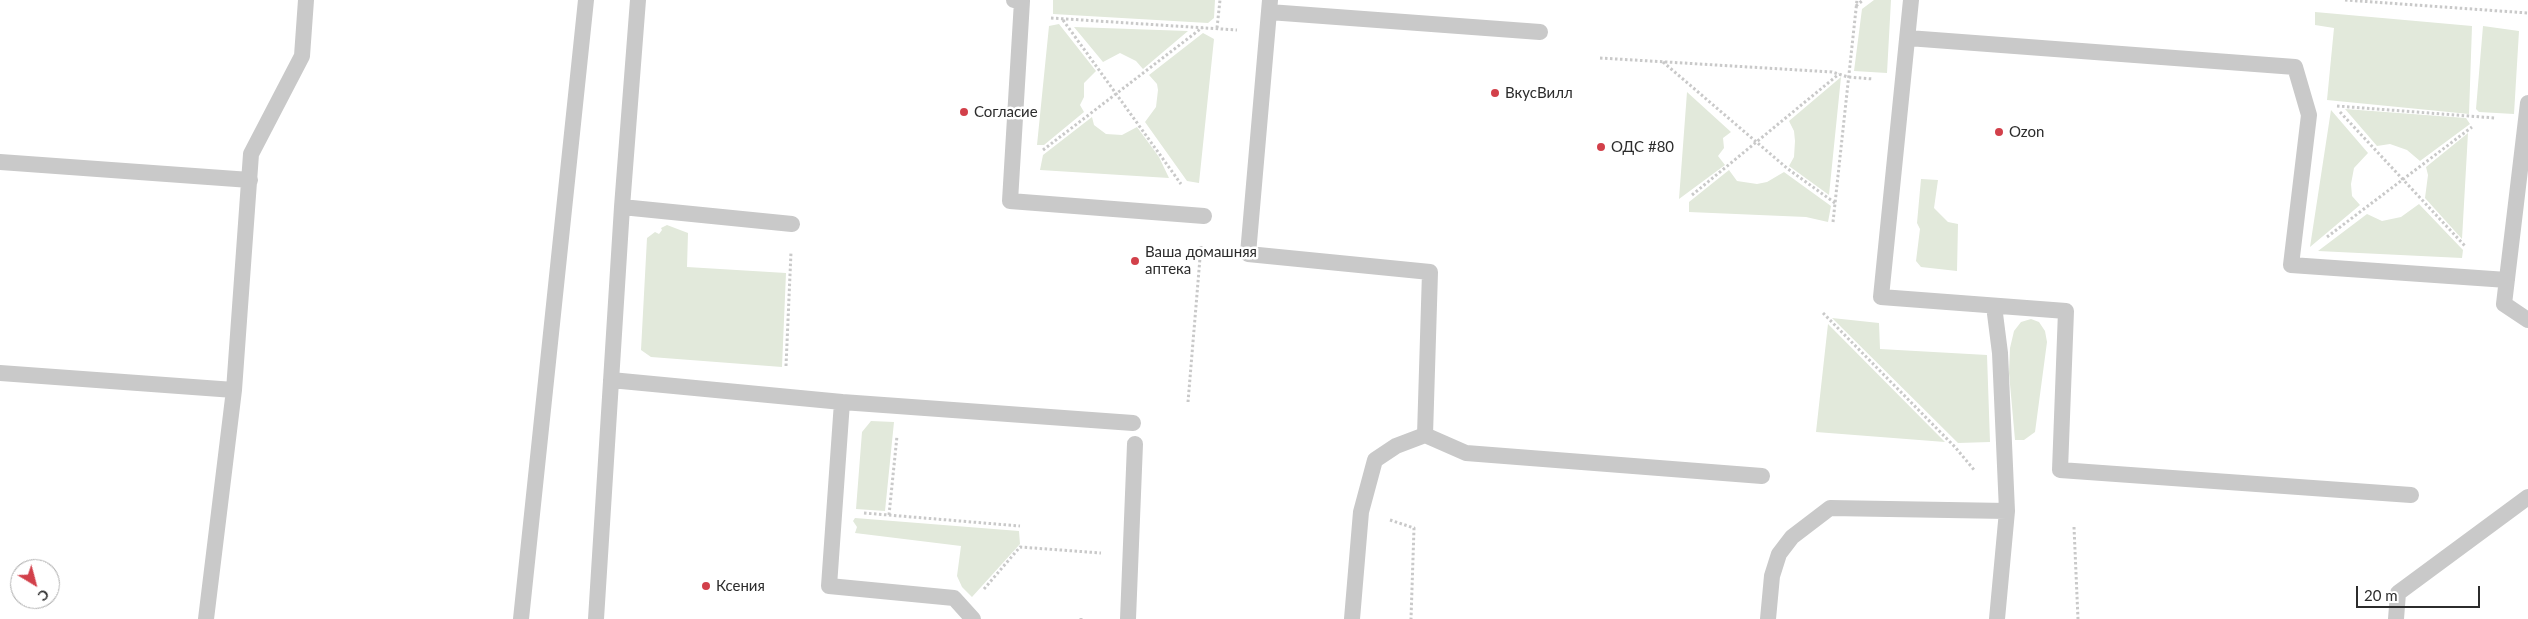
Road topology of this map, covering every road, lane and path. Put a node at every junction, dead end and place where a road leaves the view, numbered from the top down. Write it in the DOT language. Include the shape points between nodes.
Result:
graph roads {
  1 [pos="306,0"];
  2 [pos="586,0"];
  3 [pos="638,0"];
  4 [pos="1014,0"];
  5 [pos="1220,0"];
  6 [pos="1857,0"];
  7 [pos="1863,0"];
  8 [pos="1911,0"];
  9 [pos="2345,0"];
  10 [pos="1270,6"];
  11 [pos="1856,6"];
  12 [pos="2528,13"];
  13 [pos="1043,16"];
  14 [pos="1063,20"];
  15 [pos="1204,27"];
  16 [pos="1217,28"];
  17 [pos="1243,31"];
  18 [pos="1540,32"];
  19 [pos="1908,38"];
  20 [pos="1600,58"];
  21 [pos="1663,62"];
  22 [pos="1840,74"];
  23 [pos="1848,77"];
  24 [pos="1903,81"];
  25 [pos="1117,93"];
  26 [pos="2528,103"];
  27 [pos="2526,122"];
  28 [pos="2472,127"];
  29 [pos="1757,142"];
  30 [pos="1040,153"];
  31 [pos="0,162"];
  32 [pos="250,180"];
  33 [pos="2402,180"];
  34 [pos="1692,195"];
  35 [pos="1835,203"];
  36 [pos="622,207"];
  37 [pos="1204,216"];
  38 [pos="1833,222"];
  39 [pos="792,224"];
  40 [pos="2466,247"];
  41 [pos="2292,265"];
  42 [pos="2507,280"];
  43 [pos="1994,306"];
  44 [pos="1823,313"];
  45 [pos="2528,320"];
  46 [pos="0,373"];
  47 [pos="786,376"];
  48 [pos="611,380"];
  49 [pos="234,390"];
  50 [pos="842,402"];
  51 [pos="1188,402"];
  52 [pos="1133,423"];
  53 [pos="897,429"];
  54 [pos="1425,435"];
  55 [pos="1135,444"];
  56 [pos="1762,476"];
  57 [pos="2410,495"];
  58 [pos="2528,497"];
  59 [pos="834,511"];
  60 [pos="2007,511"];
  61 [pos="1360,512"];
  62 [pos="889,515"];
  63 [pos="1020,526"];
  64 [pos="2074,528"];
  65 [pos="1132,555"];
  66 [pos="981,592"];
  67 [pos="206,619"];
  68 [pos="521,619"];
  69 [pos="596,619"];
  70 [pos="973,619"];
  71 [pos="1128,619"];
  72 [pos="1352,619"];
  73 [pos="1411,619"];
  74 [pos="1768,619"];
  75 [pos="1997,619"];
  76 [pos="2078,619"];
  77 [pos="2396,619"];
  1 -- 32 [label="lane" via="302,56 251,154"];
  2 -- 68 [label="lane"];
  3 -- 36 [label="lane"];
  4 -- 37 [label="lane" via="1022,1 1010,201"];
  5 -- 16 [label="path"];
  6 -- 11 [label="path"];
  7 -- 11 [label="path"];
  8 -- 19 [label="lane"];
  9 -- 12 [label="path"];
  10 -- 18 [label="lane"];
  10 -- 54 [label="lane" via="1248,254 1430,272"];
  11 -- 23 [label="path"];
  13 -- 14 [label="path"];
  14 -- 15 [label="path"];
  14 -- 25 [label="path"];
  15 -- 16 [label="path"];
  15 -- 25 [label="path"];
  16 -- 17 [label="path"];
  19 -- 24 [label="lane"];
  19 -- 41 [label="lane" via="2294,67 2309,115"];
  20 -- 21 [label="path"];
  21 -- 22 [label="path"];
  21 -- 29 [label="path"];
  22 -- 23 [label="path"];
  22 -- 29 [label="path"];
  23 -- 24 [label="path"];
  23 -- 35 [label="path"];
  24 -- 43 [label="lane" via="1881,297"];
  25 -- 30 [label="path"];
  25 -- 37 [label="path"];
  26 -- 27 [label="lane"];
  27 -- 33 [label="path" via="2334,106"];
  27 -- 42 [label="lane"];
  28 -- 33 [label="path"];
  29 -- 34 [label="path"];
  29 -- 35 [label="path"];
  31 -- 32 [label="lane"];
  32 -- 49 [label="lane"];
  33 -- 40 [label="path"];
  33 -- 41 [label="path"];
  35 -- 38 [label="path"];
  36 -- 39 [label="lane"];
  36 -- 48 [label="lane"];
  37 -- 51 [label="path"];
  39 -- 47 [label="path"];
  41 -- 42 [label="lane"];
  42 -- 45 [label="lane" via="2504,304"];
  43 -- 57 [label="lane" via="2066,311 2060,470"];
  43 -- 60 [label="lane" via="2000,353"];
  44 -- 60 [label="path" via="1954,447"];
  46 -- 49 [label="lane"];
  48 -- 50 [label="lane"];
  48 -- 69 [label="lane"];
  49 -- 67 [label="lane"];
  50 -- 52 [label="lane"];
  50 -- 59 [label="lane"];
  53 -- 62 [label="path"];
  54 -- 56 [label="lane" via="1466,453"];
  54 -- 61 [label="lane" via="1396,446 1375,460"];
  55 -- 65 [label="lane"];
  58 -- 77 [label="lane" via="2398,593"];
  59 -- 62 [label="path"];
  59 -- 70 [label="lane" via="829,586 954,598"];
  60 -- 74 [label="lane" via="1830,508 1792,537 1778,554 1772,576"];
  60 -- 75 [label="lane"];
  61 -- 72 [label="lane"];
  61 -- 73 [label="path" via="1414,528"];
  62 -- 63 [label="path"];
  64 -- 76 [label="path"];
  65 -- 66 [label="path" via="1020,547"];
  65 -- 71 [label="lane"];
}
